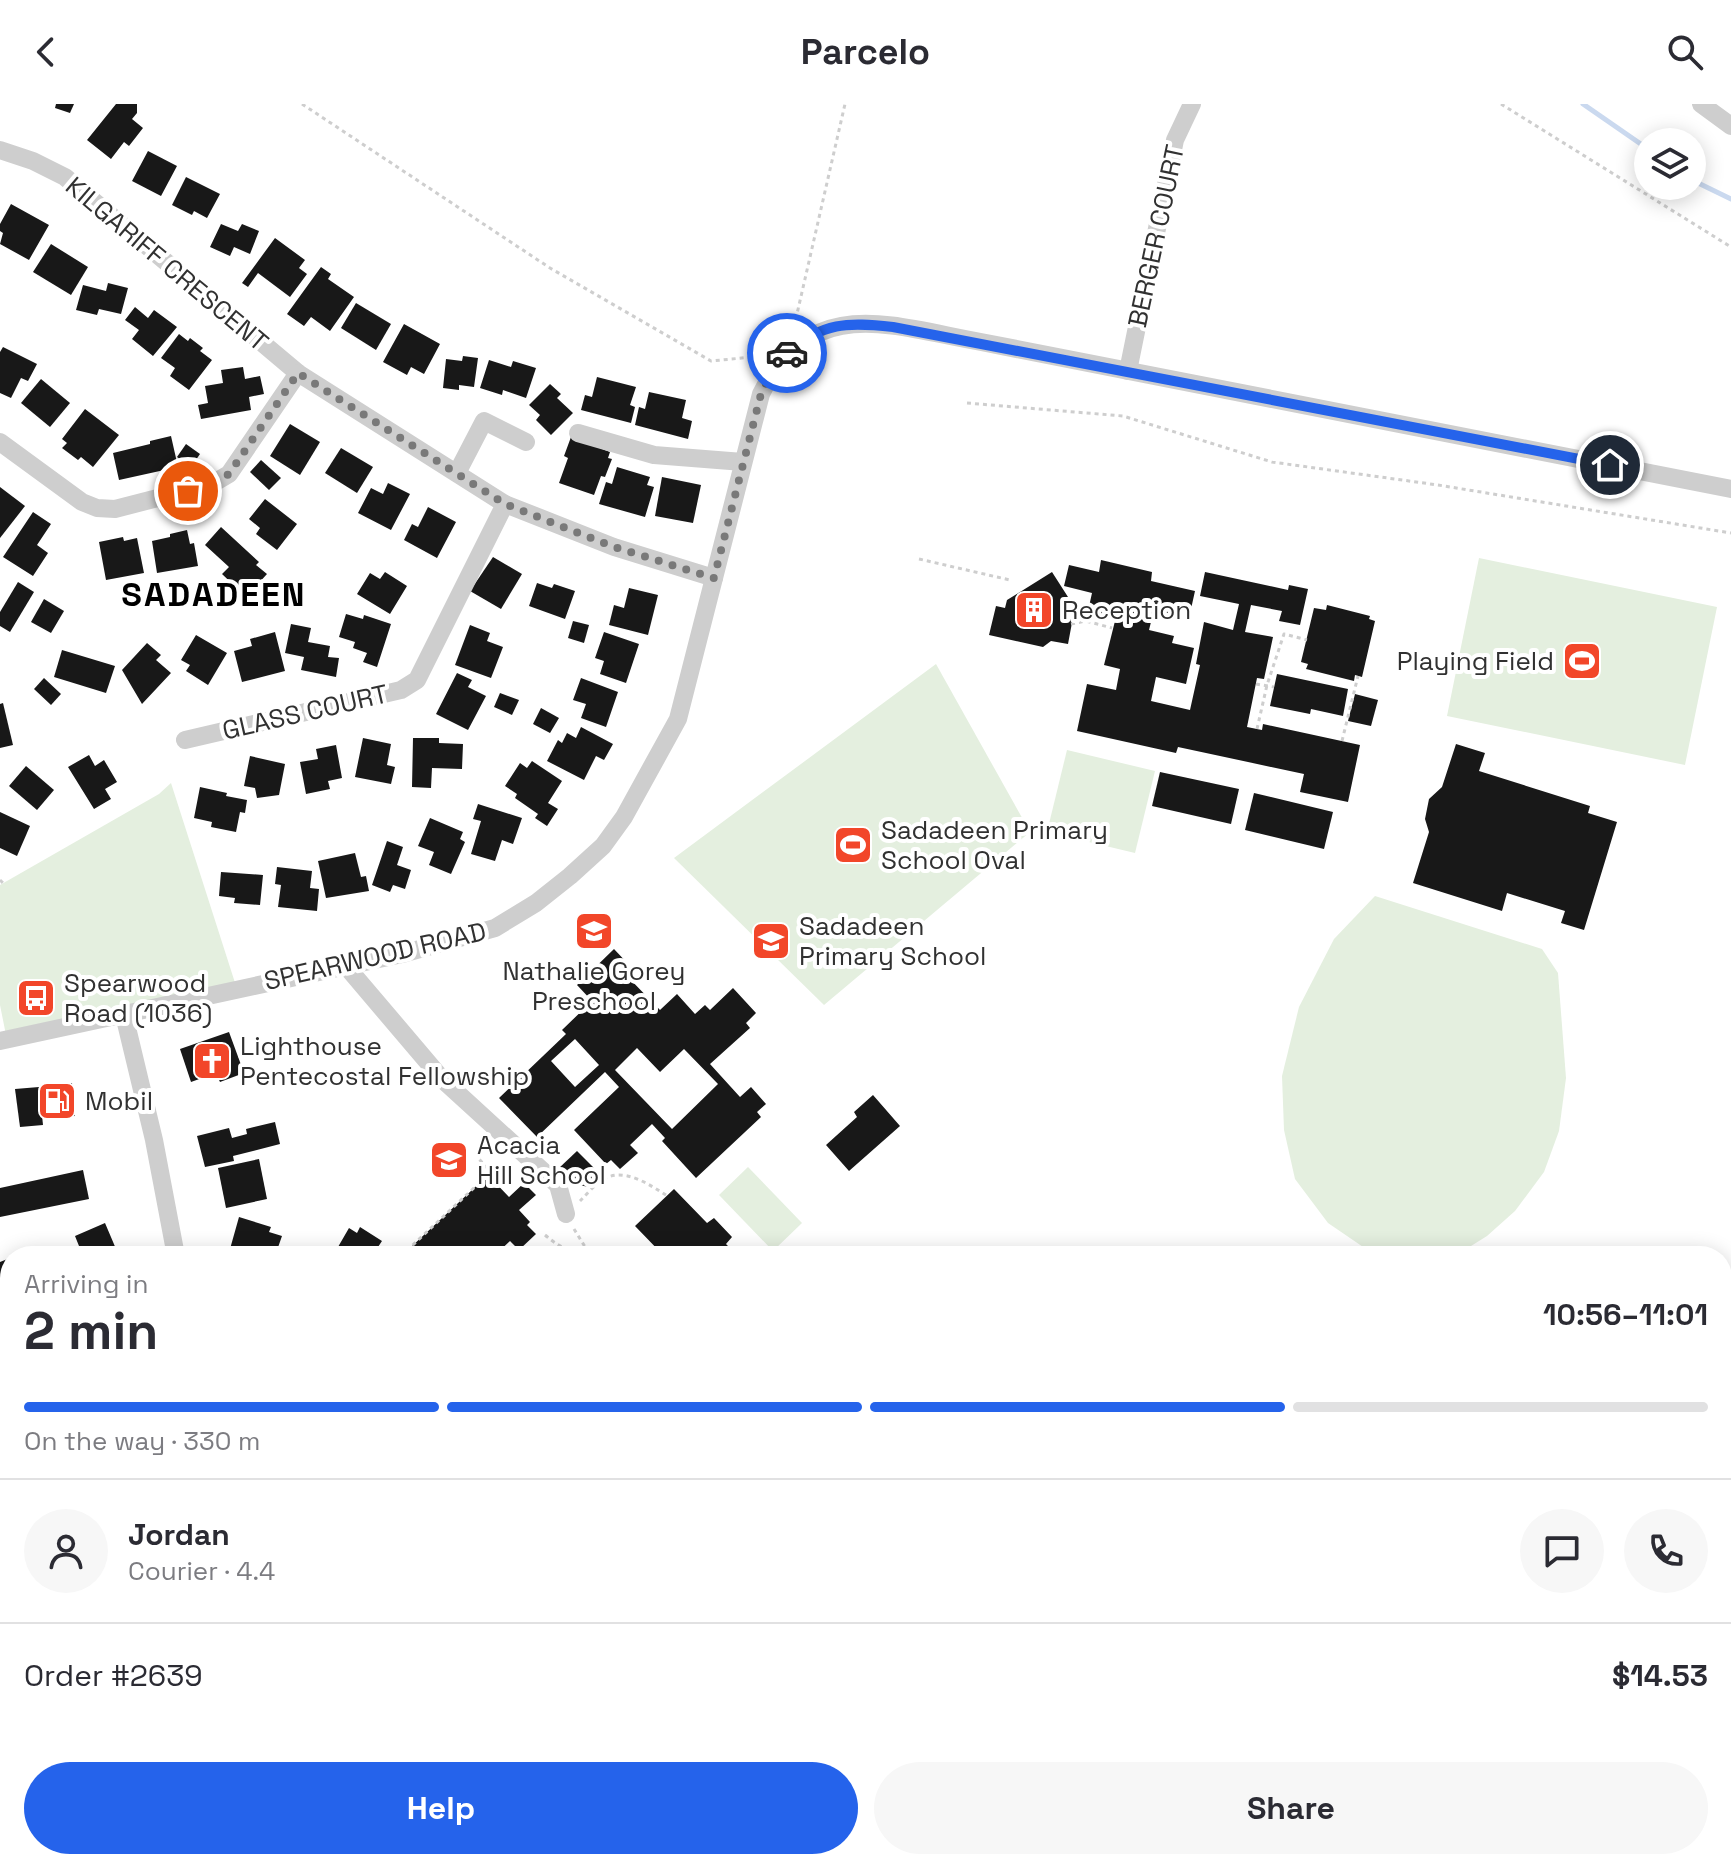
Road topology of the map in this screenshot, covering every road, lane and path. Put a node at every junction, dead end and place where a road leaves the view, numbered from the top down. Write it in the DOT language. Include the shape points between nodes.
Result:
graph roads {
  1 [pos="302,104"];
  2 [pos="845,104"];
  3 [pos="1192,104"];
  4 [pos="1501,104"];
  5 [pos="1701,104"];
  6 [pos="1731,126"];
  7 [pos="0,150"];
  8 [pos="1731,247"];
  9 [pos="787,353"];
  10 [pos="1128,371"];
  11 [pos="298,373"];
  12 [pos="967,403"];
  13 [pos="578,433"];
  14 [pos="0,442"];
  15 [pos="526,442"];
  16 [pos="743,462"];
  17 [pos="457,473"];
  18 [pos="1731,489"];
  19 [pos="505,504"];
  20 [pos="1731,533"];
  21 [pos="919,559"];
  22 [pos="714,578"];
  23 [pos="1010,580"];
  24 [pos="1071,624"];
  25 [pos="1112,628"];
  26 [pos="1307,640"];
  27 [pos="1358,676"];
  28 [pos="1256,684"];
  29 [pos="1267,685"];
  30 [pos="1274,687"];
  31 [pos="1257,729"];
  32 [pos="185,740"];
  33 [pos="1342,741"];
  34 [pos="346,966"];
  35 [pos="124,1015"];
  36 [pos="0,1041"];
  37 [pos="503,1134"];
  38 [pos="666,1195"];
  39 [pos="566,1214"];
  40 [pos="545,1235"];
  41 [pos="174,1246"];
  42 [pos="412,1246"];
  43 [pos="563,1246"];
  44 [pos="585,1246"];
  1 -- 9 [label="path" via="550,268 711,361"];
  2 -- 9 [label="path"];
  3 -- 10 [label="street, BERGER COURT" via="1175,140"];
  4 -- 8 [label="path"];
  5 -- 6 [label="street"];
  7 -- 11 [label="street, KILGARIFF CRESCENT" via="65,177"];
  9 -- 10 [label="street, SPEARWOOD ROAD" via="827,327 856,323"];
  9 -- 16 [label="street, SPEARWOOD ROAD" via="761,394"];
  10 -- 18 [label="street"];
  11 -- 14 [label="street" via="229,474 212,484 115,509 82,502"];
  11 -- 17 [label="street, KILGARIFF CRESCENT"];
  12 -- 20 [label="path" via="1123,416 1272,462"];
  13 -- 16 [label="street" via="654,455"];
  15 -- 17 [label="street" via="484,421"];
  16 -- 22 [label="street, SPEARWOOD ROAD"];
  17 -- 19 [label="street, KILGARIFF CRESCENT"];
  19 -- 22 [label="street, KILGARIFF CRESCENT" via="614,547"];
  19 -- 32 [label="street, GLASS COURT" via="417,680 401,690"];
  21 -- 23 [label="path"];
  22 -- 34 [label="street, SPEARWOOD ROAD" via="678,719 603,846 536,903 495,928"];
  24 -- 25 [label="path" via="1086,621"];
  26 -- 29 [label="path" via="1284,634"];
  27 -- 33 [label="path"];
  28 -- 29 [label="path"];
  29 -- 30 [label="path"];
  29 -- 31 [label="path"];
  34 -- 35 [label="street, SPEARWOOD ROAD"];
  34 -- 37 [label="street" via="442,1079"];
  35 -- 36 [label="street, SPEARWOOD ROAD"];
  35 -- 41 [label="street"];
  37 -- 39 [label="street" via="558,1185"];
  37 -- 42 [label="path" via="478,1158 491,1172"];
  38 -- 39 [label="path" via="645,1182 615,1176 605,1178"];
  39 -- 44 [label="path"];
  40 -- 43 [label="path"];
}
